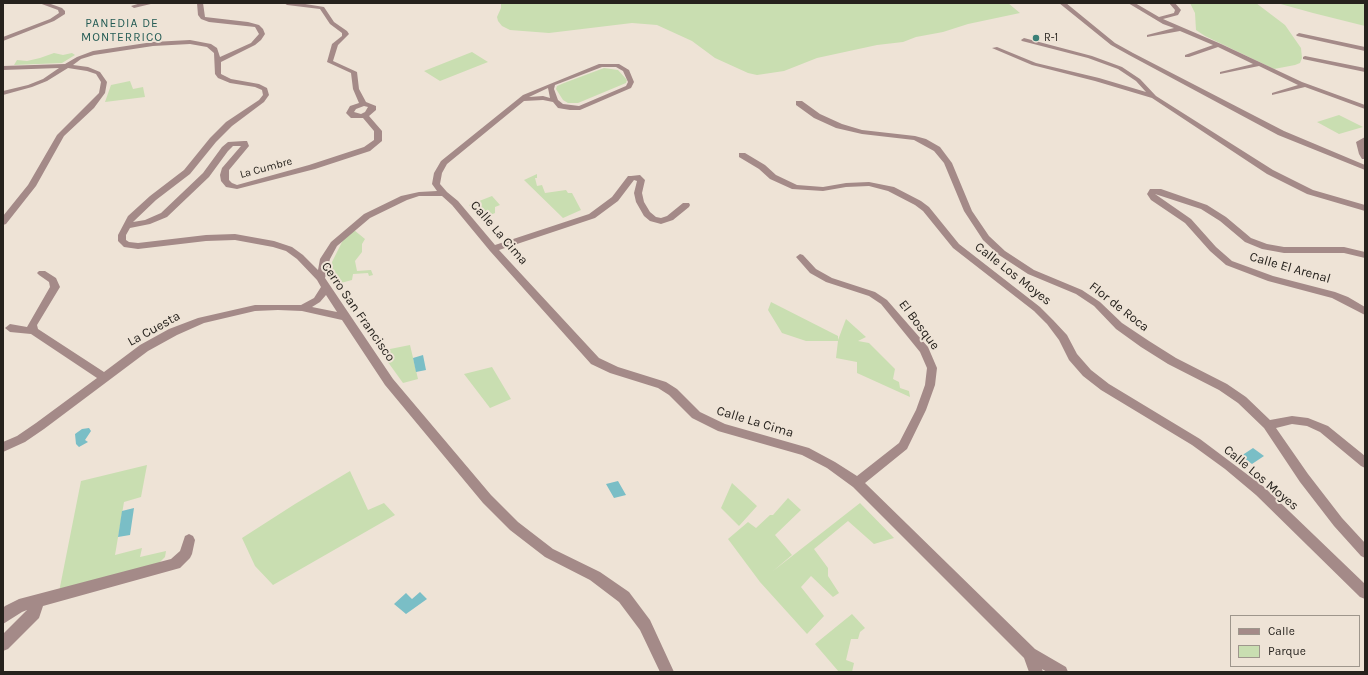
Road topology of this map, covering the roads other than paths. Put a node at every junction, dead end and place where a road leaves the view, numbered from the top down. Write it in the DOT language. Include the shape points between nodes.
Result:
graph roads {
  1 [pos="45,3"];
  2 [pos="152,3"];
  3 [pos="200,3"];
  4 [pos="287,3"];
  5 [pos="1062,3"];
  6 [pos="1130,3"];
  7 [pos="1172,3"];
  8 [pos="134,6"];
  9 [pos="1158,19"];
  10 [pos="1180,29"];
  11 [pos="1299,35"];
  12 [pos="1149,36"];
  13 [pos="3,39"];
  14 [pos="1024,40"];
  15 [pos="1219,45"];
  16 [pos="995,48"];
  17 [pos="1365,49"];
  18 [pos="1187,56"];
  19 [pos="1305,58"];
  20 [pos="217,61"];
  21 [pos="1260,64"];
  22 [pos="66,66"];
  23 [pos="3,68"];
  24 [pos="1365,70"];
  25 [pos="1222,73"];
  26 [pos="552,84"];
  27 [pos="1305,85"];
  28 [pos="3,92"];
  29 [pos="1274,94"];
  30 [pos="1154,97"];
  31 [pos="520,100"];
  32 [pos="555,101"];
  33 [pos="799,103"];
  34 [pos="363,104"];
  35 [pos="1365,107"];
  36 [pos="365,115"];
  37 [pos="1365,139"];
  38 [pos="742,155"];
  39 [pos="1365,157"];
  40 [pos="1365,168"];
  41 [pos="444,194"];
  42 [pos="686,205"];
  43 [pos="1365,208"];
  44 [pos="3,222"];
  45 [pos="126,226"];
  46 [pos="493,249"];
  47 [pos="1365,254"];
  48 [pos="800,257"];
  49 [pos="42,273"];
  50 [pos="323,283"];
  51 [pos="302,308"];
  52 [pos="1365,312"];
  53 [pos="344,317"];
  54 [pos="10,328"];
  55 [pos="33,331"];
  56 [pos="104,377"];
  57 [pos="1268,425"];
  58 [pos="3,447"];
  59 [pos="1365,463"];
  60 [pos="857,483"];
  61 [pos="189,540"];
  62 [pos="1365,552"];
  63 [pos="1365,593"];
  64 [pos="34,603"];
  65 [pos="3,617"];
  66 [pos="3,644"];
  67 [pos="1030,654"];
  68 [pos="667,672"];
  69 [pos="1036,672"];
  70 [pos="1061,672"];
  1 -- 13 [label="street" via="60,9 62,14"];
  2 -- 8 [label="street"];
  3 -- 20 [label="street" via="203,18 248,24 261,30 262,34 253,44"];
  4 -- 34 [label="street" via="322,8 332,23 345,32 344,37 335,44 330,62 354,72 356,89"];
  5 -- 40 [label="street" via="1113,44 1131,54 1281,133"];
  6 -- 9 [label="street"];
  7 -- 9 [label="street" via="1178,10 1176,14"];
  9 -- 10 [label="street"];
  10 -- 12 [label="street"];
  10 -- 15 [label="street"];
  11 -- 17 [label="street"];
  14 -- 30 [label="street" via="1108,63 1130,74"];
  15 -- 18 [label="street"];
  15 -- 21 [label="street"];
  16 -- 30 [label="street" via="1034,64"];
  19 -- 24 [label="street"];
  20 -- 22 [label="street" via="215,49 209,45 190,42 107,50 79,58"];
  20 -- 45 [label="street" via="220,77 257,85 264,89 266,95 262,101 229,124 187,172 149,202"];
  21 -- 25 [label="street"];
  21 -- 27 [label="street"];
  22 -- 23 [label="street"];
  22 -- 28 [label="street" via="45,80"];
  22 -- 44 [label="street" via="98,73 104,82 102,93 61,135 32,186"];
  26 -- 31 [label="street"];
  26 -- 32 [label="street"];
  26 -- 32 [label="street" via="609,64 626,70 631,82 622,91 580,108 561,106"];
  27 -- 29 [label="street"];
  27 -- 35 [label="street"];
  30 -- 43 [label="street" via="1292,184 1330,199"];
  31 -- 32 [label="street" via="543,98"];
  31 -- 41 [label="street" via="444,162 436,184"];
  33 -- 57 [label="street, Flor de Roca" via="816,116 839,126 862,132 914,138 930,145 943,155 948,163 975,224 1002,253 1032,272 1079,292 1145,344 1242,400"];
  34 -- 36 [label="street" via="373,108"];
  34 -- 36 [label="street" via="349,111 354,116"];
  36 -- 45 [label="street, La Cumbre" via="379,136 378,141 367,149 237,187 229,185 224,175 225,170 245,146 244,143 231,144 206,175 164,215"];
  37 -- 39 [label="street" via="1360,142"];
  38 -- 63 [label="street, Calle Los Moyes" via="773,177 795,187 823,189 869,184 891,189 918,203 926,209 956,246 1050,322 1087,373 1229,466 1260,491"];
  41 -- 46 [label="street, Calle La Cima"];
  41 -- 50 [label="street" via="411,196 367,216 334,244 324,259"];
  42 -- 46 [label="street" via="670,218 661,221 653,219 640,202 638,193 641,180 637,177 630,178 615,199 592,216"];
  45 -- 50 [label="street, Cerro San Francisco" via="122,241 127,245 220,237 274,244 289,249 300,257"];
  46 -- 60 [label="street, Calle La Cima" via="595,361 614,370 662,385 706,422 805,451"];
  47 -- 52 [label="street, Calle El Arenal" via="1344,250 1284,250 1265,247 1248,240 1204,207 1158,191 1151,194 1188,221 1229,263 1270,279 1335,295"];
  48 -- 60 [label="street, El Bosque" via="813,271 829,280 872,294 884,302 924,350 932,368 930,385 904,446"];
  49 -- 55 [label="street" via="54,280 55,287 32,325"];
  50 -- 51 [label="street" via="317,300"];
  50 -- 53 [label="street, Cerro San Francisco"];
  51 -- 53 [label="street, La Cuesta"];
  51 -- 56 [label="street, La Cuesta" via="256,308 201,320 144,348"];
  53 -- 68 [label="street, Cerro San Francisco" via="389,382 487,499 514,526 549,553 594,576 624,597 645,625"];
  54 -- 55 [label="street"];
  55 -- 56 [label="street"];
  56 -- 58 [label="street, La Cuesta" via="40,426"];
  57 -- 59 [label="street" via="1292,420 1308,422 1324,429"];
  57 -- 62 [label="street, Flor de Roca" via="1304,478"];
  60 -- 67 [label="street, Calle La Cima"];
  61 -- 64 [label="street" via="186,554 175,564"];
  64 -- 65 [label="street" via="19,606"];
  64 -- 66 [label="street" via="37,607 34,613"];
  67 -- 69 [label="street"];
  67 -- 70 [label="street, Calle La Cima"];
}
